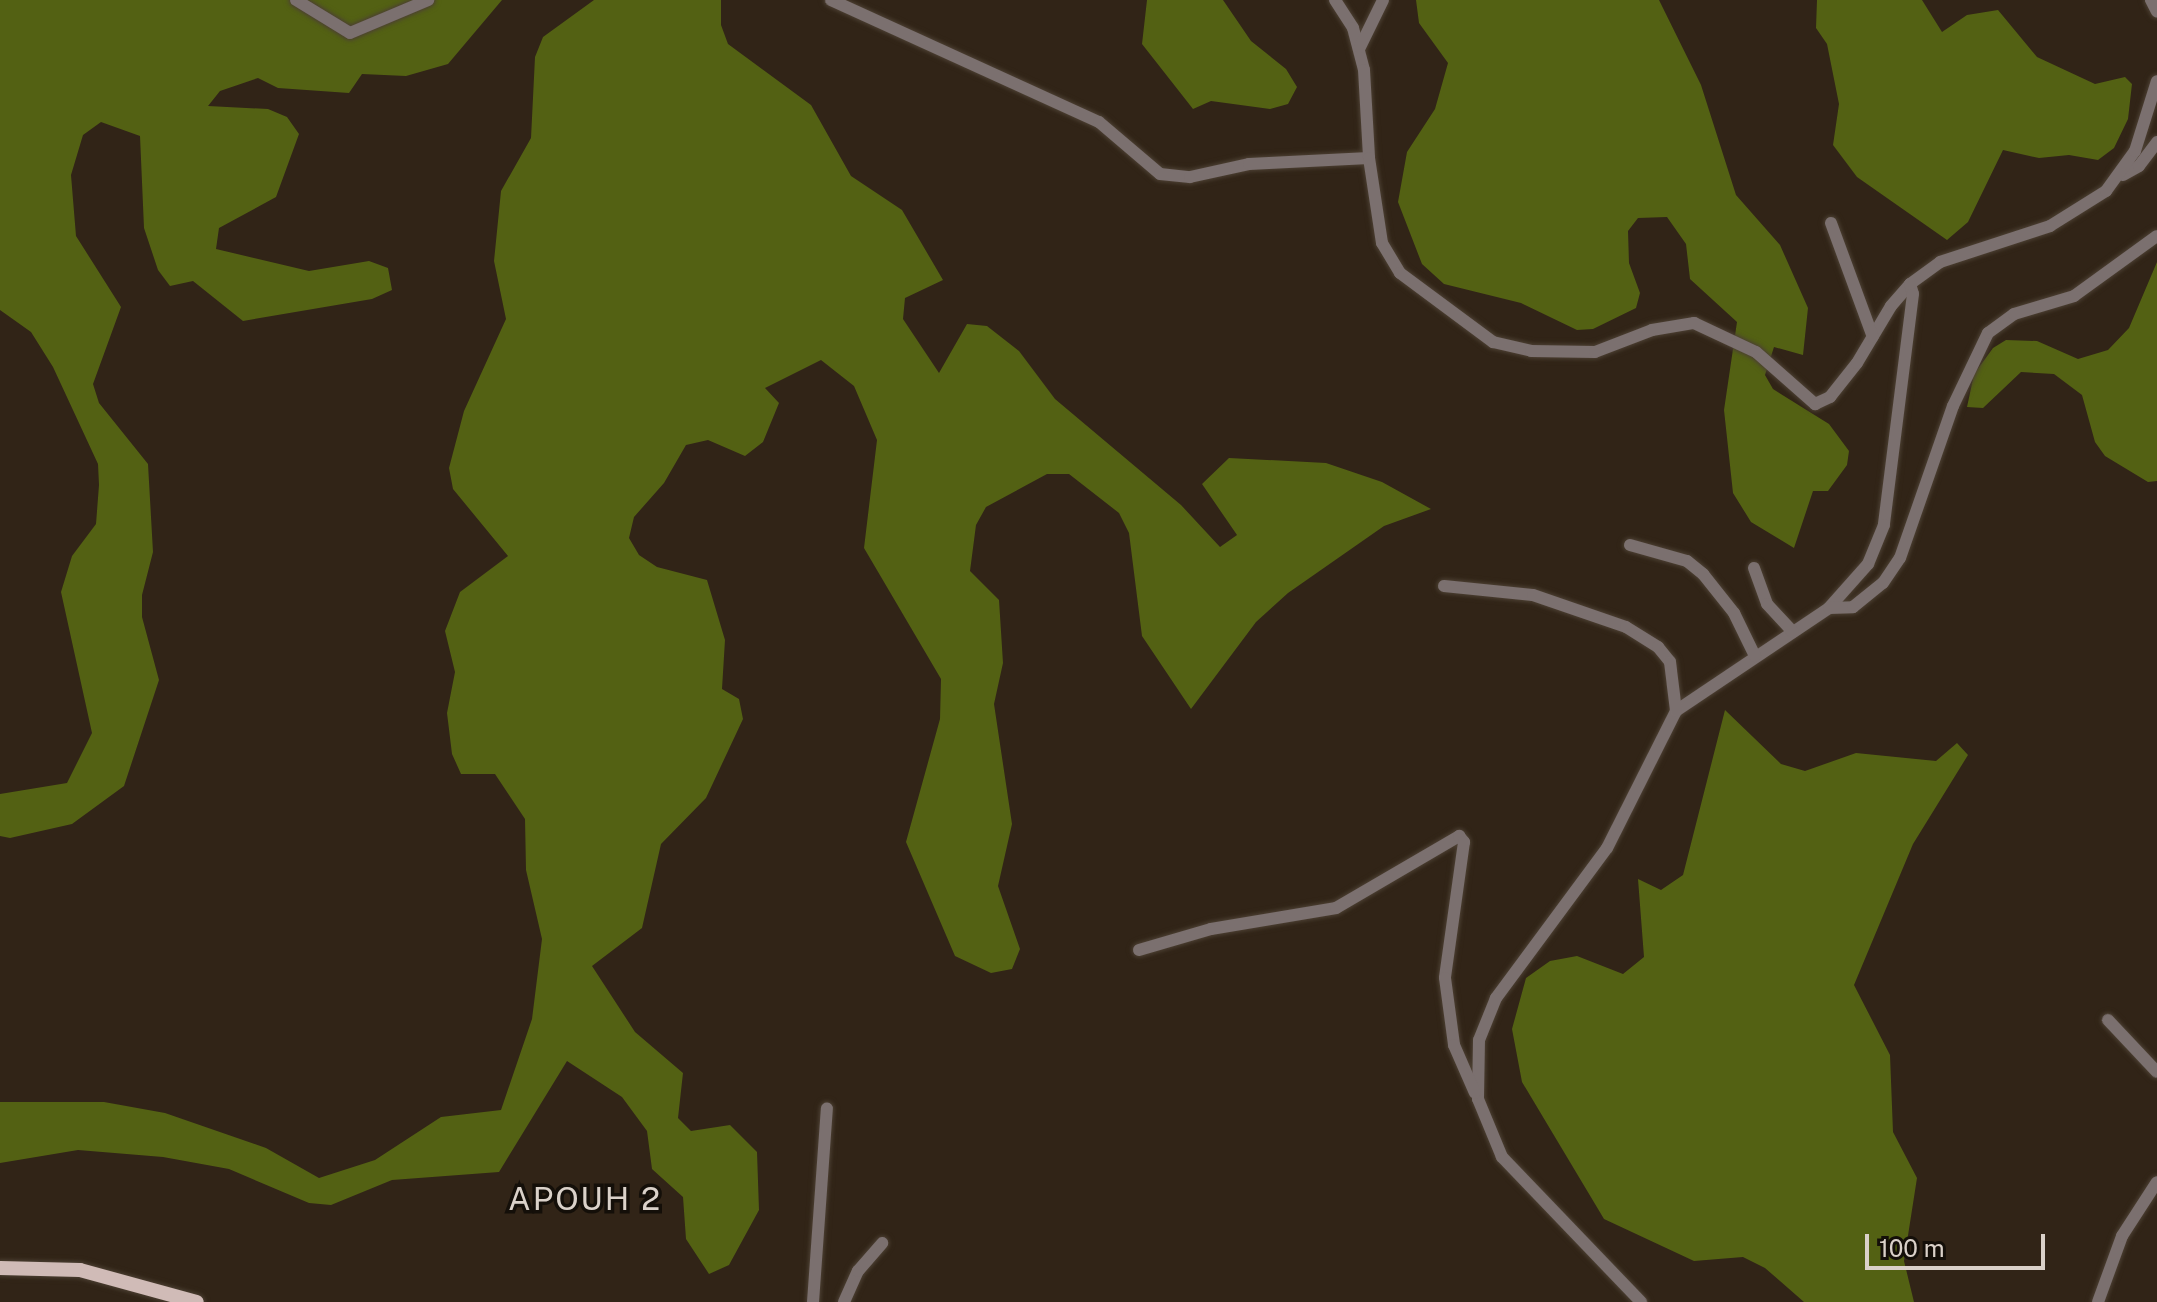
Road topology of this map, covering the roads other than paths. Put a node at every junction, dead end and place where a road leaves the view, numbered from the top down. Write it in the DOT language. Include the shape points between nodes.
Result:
graph roads {
  1 [pos="296,0"];
  2 [pos="428,0"];
  3 [pos="831,0"];
  4 [pos="1335,0"];
  5 [pos="1383,0"];
  6 [pos="2151,0"];
  7 [pos="2157,12"];
  8 [pos="1360,47"];
  9 [pos="2157,81"];
  10 [pos="2157,142"];
  11 [pos="1369,158"];
  12 [pos="2121,176"];
  13 [pos="1831,223"];
  14 [pos="2157,236"];
  15 [pos="1910,284"];
  16 [pos="1873,337"];
  17 [pos="1630,545"];
  18 [pos="1754,568"];
  19 [pos="1444,586"];
  20 [pos="1829,608"];
  21 [pos="1793,632"];
  22 [pos="1755,656"];
  23 [pos="1676,711"];
  24 [pos="1139,950"];
  25 [pos="2108,1020"];
  26 [pos="2157,1072"];
  27 [pos="1478,1099"];
  28 [pos="827,1109"];
  29 [pos="2157,1182"];
  30 [pos="882,1243"];
  31 [pos="0,1268"];
  32 [pos="197,1302"];
  33 [pos="813,1302"];
  34 [pos="844,1302"];
  35 [pos="1641,1302"];
  36 [pos="2098,1302"];
  1 -- 2 [label="street" via="350,33"];
  3 -- 11 [label="street" via="1099,122 1160,174 1190,177 1249,164"];
  4 -- 8 [label="street"];
  5 -- 8 [label="street"];
  6 -- 7 [label="street"];
  8 -- 11 [label="street"];
  9 -- 12 [label="street" via="2135,151"];
  10 -- 12 [label="street" via="2139,166"];
  11 -- 16 [label="street" via="1382,243 1391,262 1493,342 1531,351 1595,352 1652,330 1694,323 1756,352 1815,404 1830,397"];
  12 -- 15 [label="street" via="2080,211 2011,241 1940,262"];
  13 -- 16 [label="street"];
  14 -- 20 [label="street" via="2074,296 2014,314 1988,333 1953,406 1900,558 1883,583 1853,607"];
  15 -- 16 [label="street"];
  15 -- 20 [label="street" via="1913,303 1884,525 1868,564"];
  17 -- 22 [label="street" via="1694,565 1716,586"];
  18 -- 21 [label="street" via="1767,604"];
  19 -- 23 [label="street" via="1533,595 1626,627 1658,647 1670,662"];
  20 -- 21 [label="street"];
  21 -- 22 [label="street"];
  22 -- 23 [label="street"];
  23 -- 27 [label="street" via="1607,848 1496,998 1479,1040"];
  24 -- 27 [label="street" via="1211,929 1336,908 1459,836 1464,842 1445,956 1447,1006 1454,1045"];
  25 -- 26 [label="street"];
  27 -- 35 [label="street" via="1502,1157"];
  28 -- 33 [label="street"];
  29 -- 36 [label="street" via="2122,1236"];
  30 -- 34 [label="street" via="858,1271"];
  31 -- 32 [label="main road" via="80,1270"];
}
